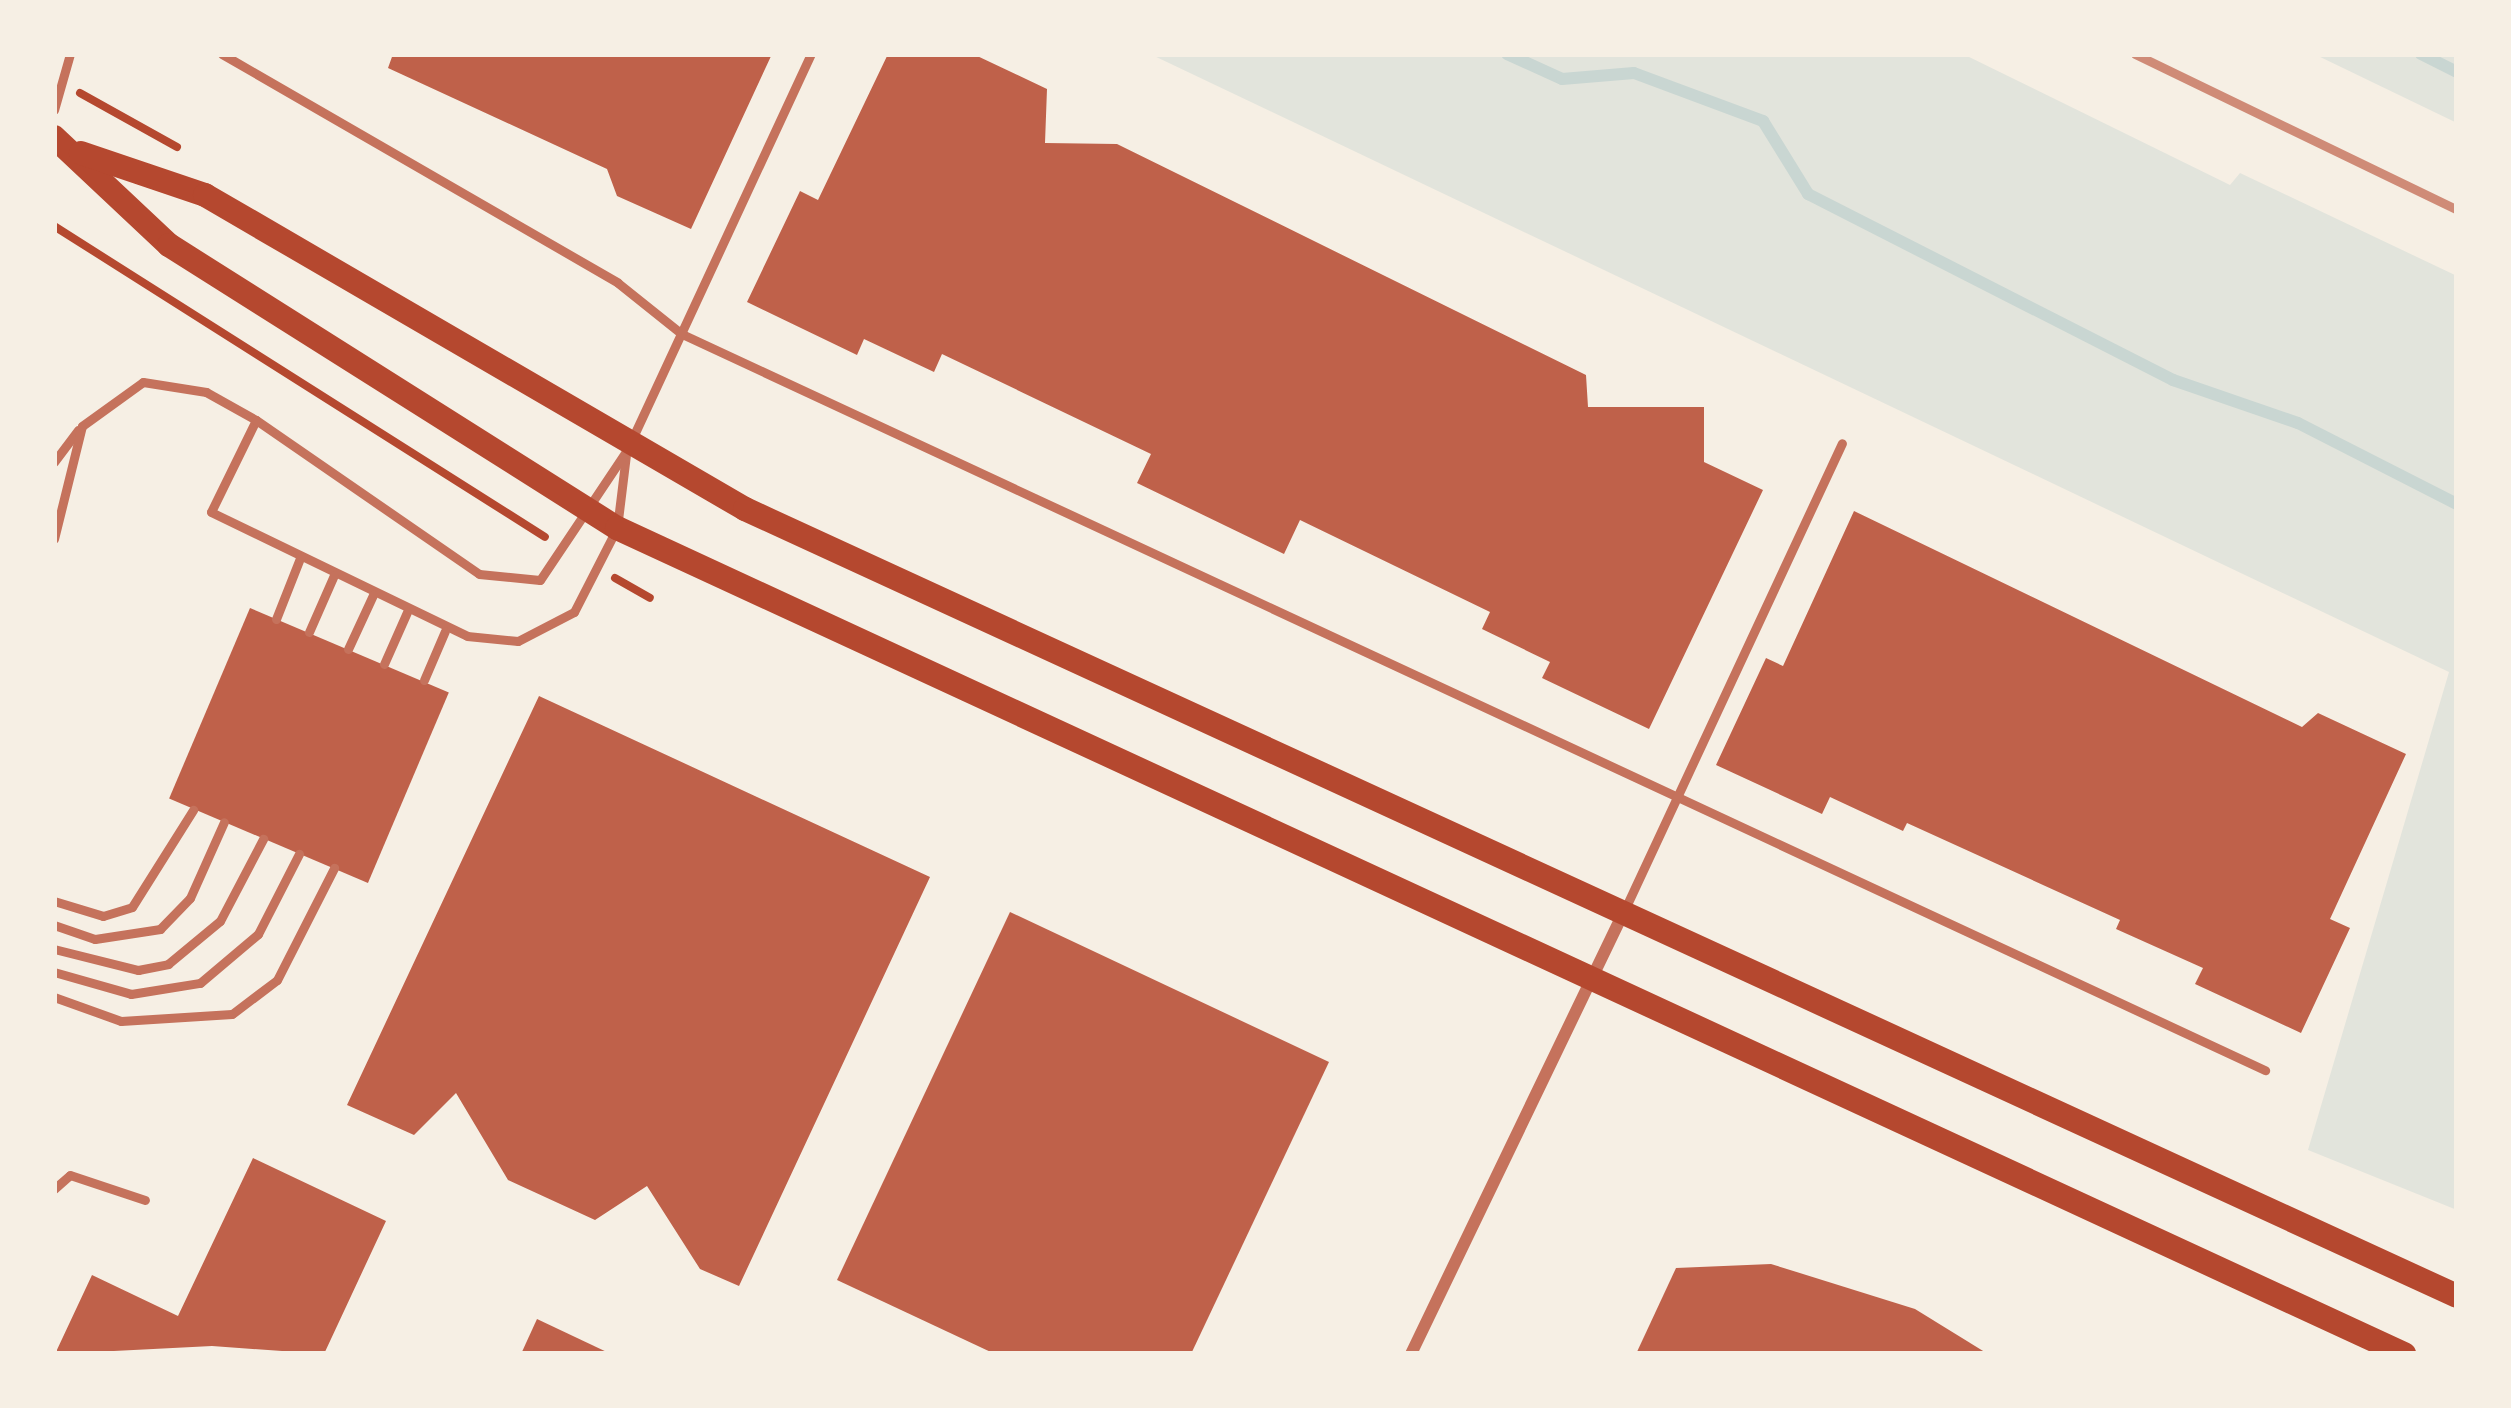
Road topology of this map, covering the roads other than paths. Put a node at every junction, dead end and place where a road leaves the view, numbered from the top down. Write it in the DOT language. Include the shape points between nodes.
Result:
graph roads {
  1 [pos="70,54"];
  2 [pos="222,54"];
  3 [pos="812,54"];
  4 [pos="54,110"];
  5 [pos="63,143"];
  6 [pos="682,334"];
  7 [pos="256,420"];
  8 [pos="82,426"];
  9 [pos="1841,443"];
  10 [pos="627,450"];
  11 [pos="54,462"];
  12 [pos="580,508"];
  13 [pos="617,528"];
  14 [pos="54,538"];
  15 [pos="300,558"];
  16 [pos="334,575"];
  17 [pos="373,595"];
  18 [pos="407,612"];
  19 [pos="277,619"];
  20 [pos="445,631"];
  21 [pos="309,632"];
  22 [pos="348,649"];
  23 [pos="384,664"];
  24 [pos="424,680"];
  25 [pos="1678,799"];
  26 [pos="193,810"];
  27 [pos="224,822"];
  28 [pos="263,838"];
  29 [pos="299,854"];
  30 [pos="334,868"];
  31 [pos="54,901"];
  32 [pos="1623,914"];
  33 [pos="54,925"];
  34 [pos="54,949"];
  35 [pos="54,972"];
  36 [pos="1586,978"];
  37 [pos="54,997"];
  38 [pos="2265,1070"];
  39 [pos="54,1189"];
  40 [pos="145,1200"];
  41 [pos="2457,1296"];
  42 [pos="2405,1353"];
  43 [pos="1411,1354"];
  1 -- 4 [label="lane"];
  2 -- 6 [label="lane" via="618,283"];
  3 -- 6 [label="lane"];
  5 -- 10 [label="main road" via="205,195"];
  5 -- 12 [label="main road" via="169,245"];
  6 -- 10 [label="lane"];
  6 -- 25 [label="lane"];
  7 -- 8 [label="lane" via="206,392 143,382"];
  7 -- 12 [label="lane" via="479,574 540,580"];
  7 -- 15 [label="lane" via="211,512"];
  8 -- 11 [label="lane"];
  8 -- 14 [label="lane"];
  9 -- 25 [label="lane"];
  10 -- 12 [label="lane"];
  10 -- 13 [label="lane"];
  10 -- 32 [label="main road"];
  12 -- 13 [label="main road"];
  13 -- 20 [label="lane" via="574,612 544,633"];
  13 -- 36 [label="main road"];
  15 -- 16 [label="lane"];
  15 -- 19 [label="lane"];
  16 -- 17 [label="lane"];
  16 -- 21 [label="lane"];
  17 -- 18 [label="lane"];
  17 -- 22 [label="lane"];
  18 -- 20 [label="lane"];
  18 -- 23 [label="lane"];
  20 -- 24 [label="lane"];
  25 -- 32 [label="lane"];
  25 -- 38 [label="lane"];
  26 -- 31 [label="lane" via="132,907 103,916"];
  27 -- 33 [label="lane" via="190,898 160,929 95,939"];
  28 -- 34 [label="lane" via="220,921 168,964 138,970"];
  29 -- 35 [label="lane" via="257,934 200,983 131,994"];
  30 -- 37 [label="lane" via="277,980 232,1014 121,1021"];
  32 -- 36 [label="street"];
  32 -- 41 [label="main road"];
  36 -- 42 [label="main road"];
  36 -- 43 [label="street"];
  39 -- 40 [label="lane" via="70,1175"];
}
